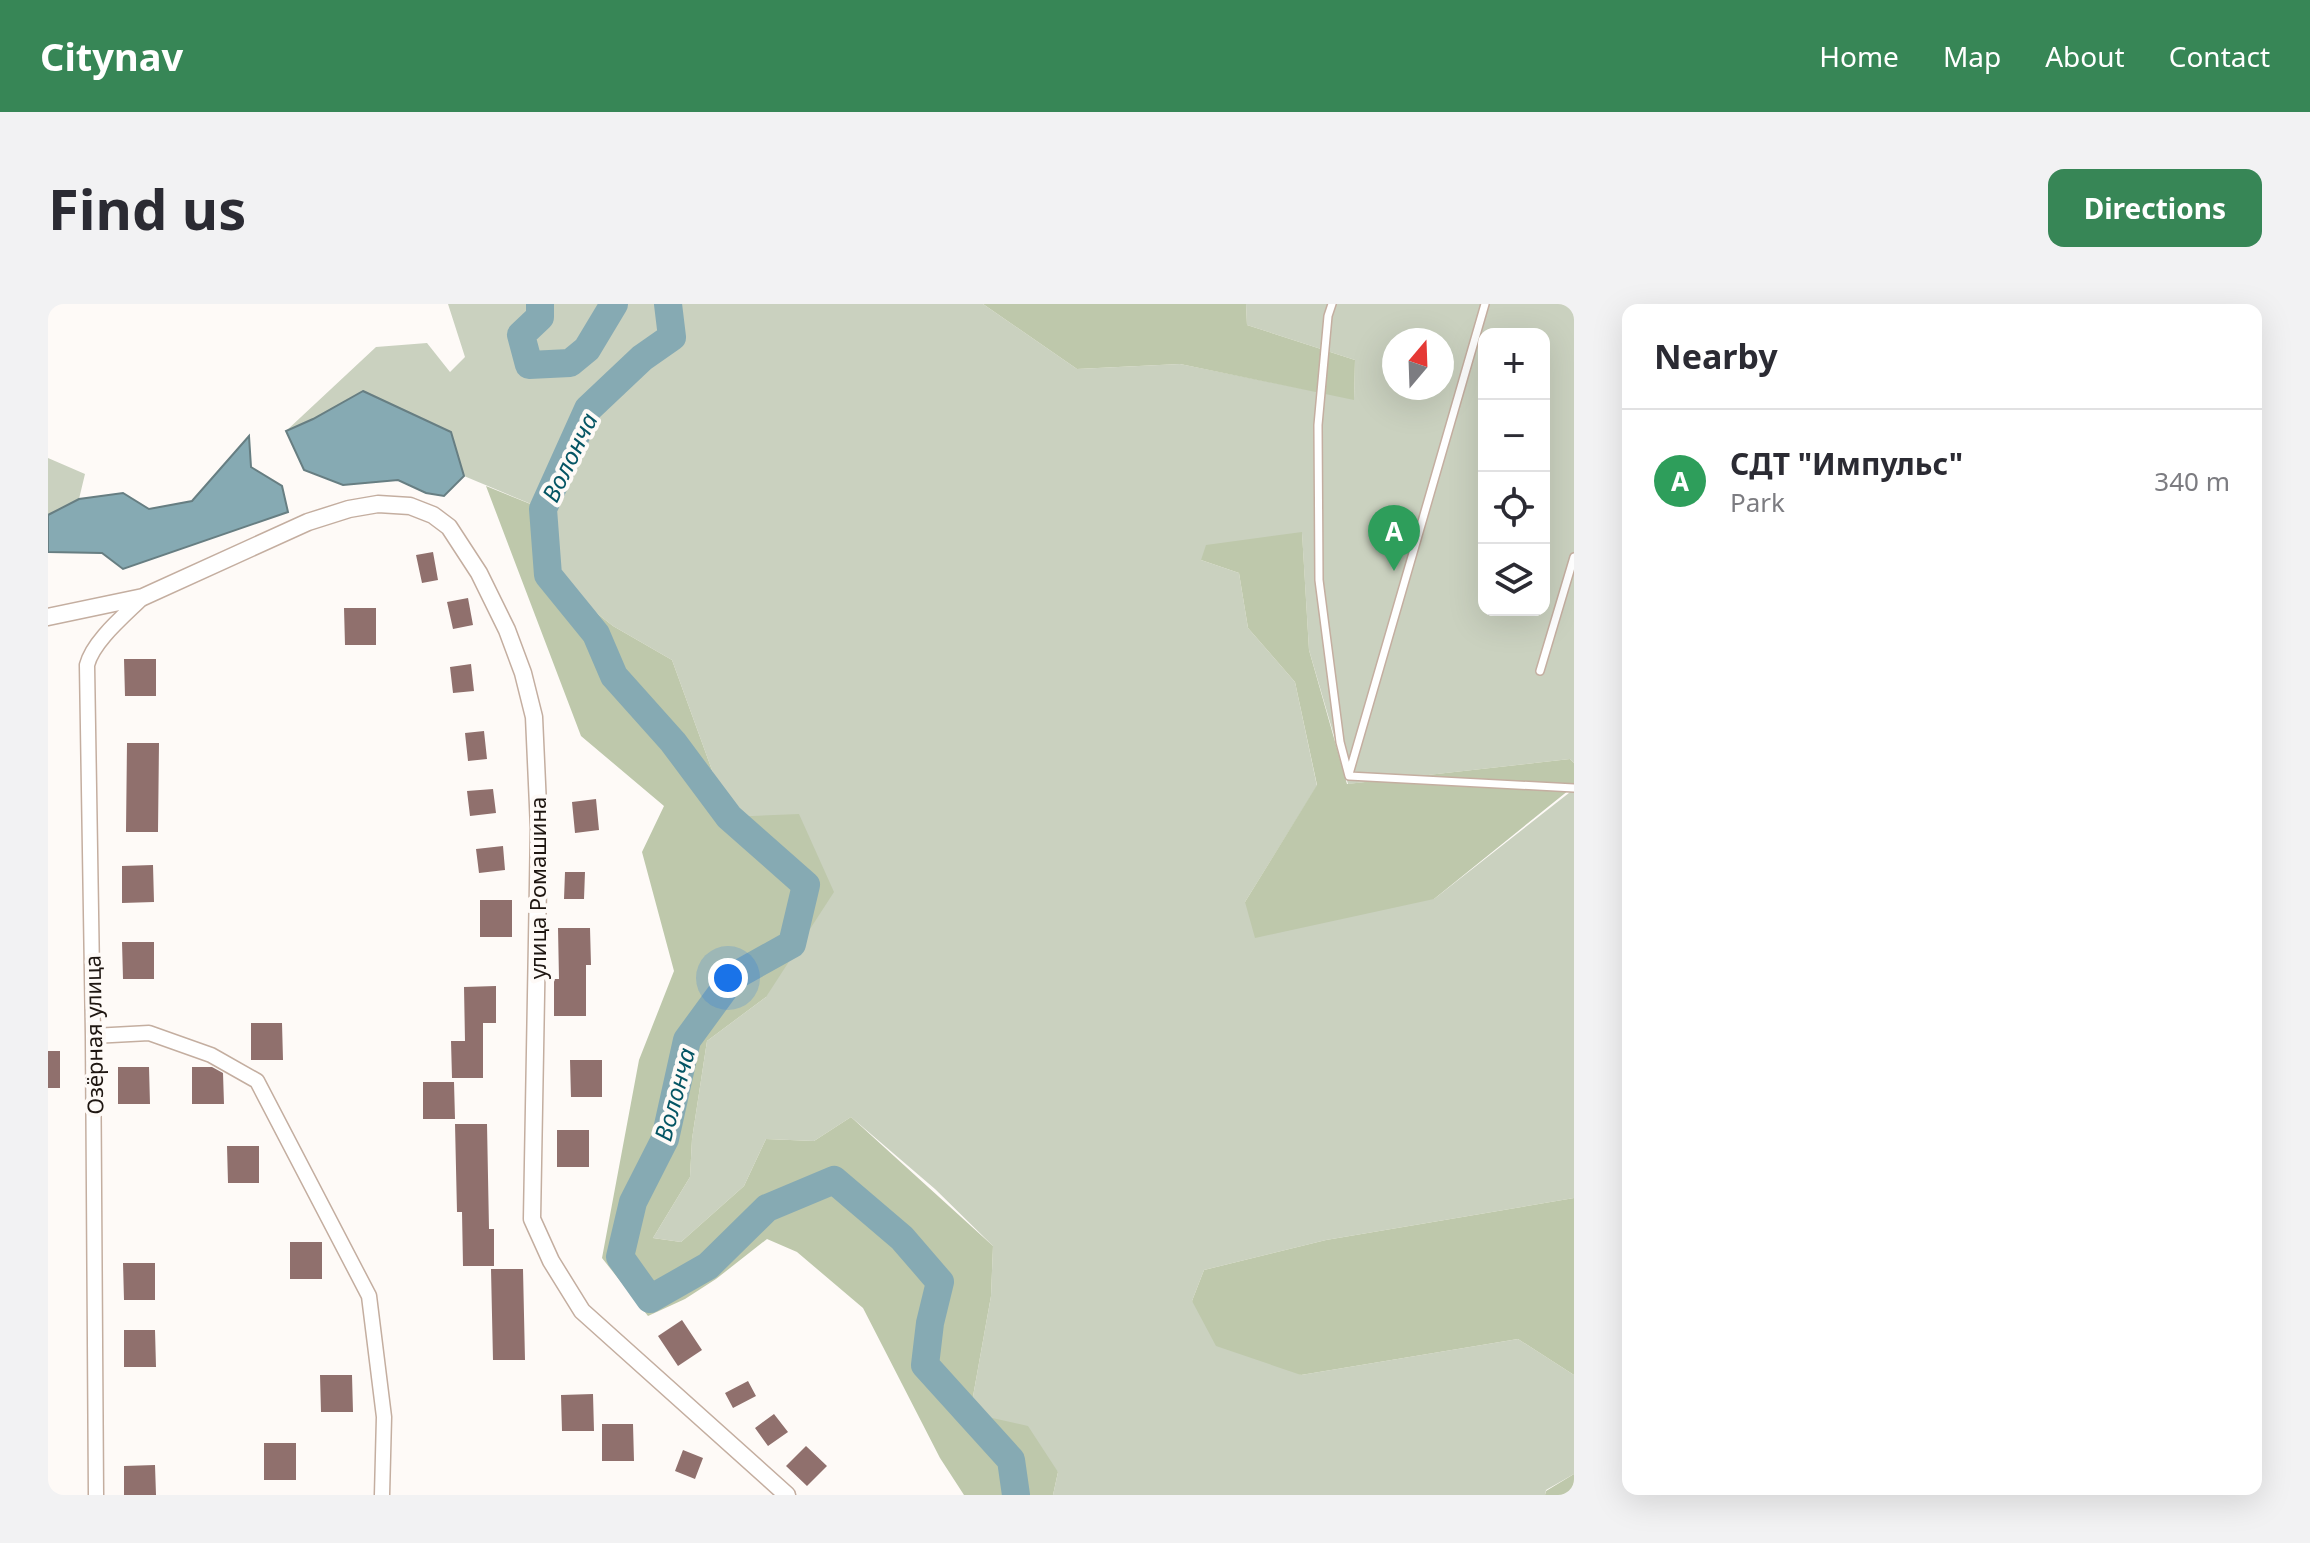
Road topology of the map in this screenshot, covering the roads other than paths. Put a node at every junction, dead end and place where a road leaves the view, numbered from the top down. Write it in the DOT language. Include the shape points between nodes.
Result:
graph roads {
  1 [pos="1332,304"];
  2 [pos="1485,304"];
  3 [pos="1574,557"];
  4 [pos="143,597"];
  5 [pos="48,617"];
  6 [pos="1540,671"];
  7 [pos="1349,776"];
  8 [pos="1574,788"];
  9 [pos="93,1036"];
  10 [pos="96,1495"];
  11 [pos="382,1495"];
  12 [pos="787,1495"];
  1 -- 7 [label="lane" via="1318,425 1319,580"];
  2 -- 7 [label="lane"];
  3 -- 6 [label="lane"];
  4 -- 5 [label="street, улица Ромашина"];
  4 -- 9 [label="street, Озёрная улица" via="95,646 87,665"];
  4 -- 12 [label="street, улица Ромашина" via="308,522 349,509 410,506 449,527 507,630 534,717 539,828 532,1219 582,1311"];
  7 -- 8 [label="lane"];
  9 -- 10 [label="street, Озёрная улица"];
  9 -- 11 [label="street" via="149,1033 211,1055 257,1081 369,1296 384,1417"];
}
